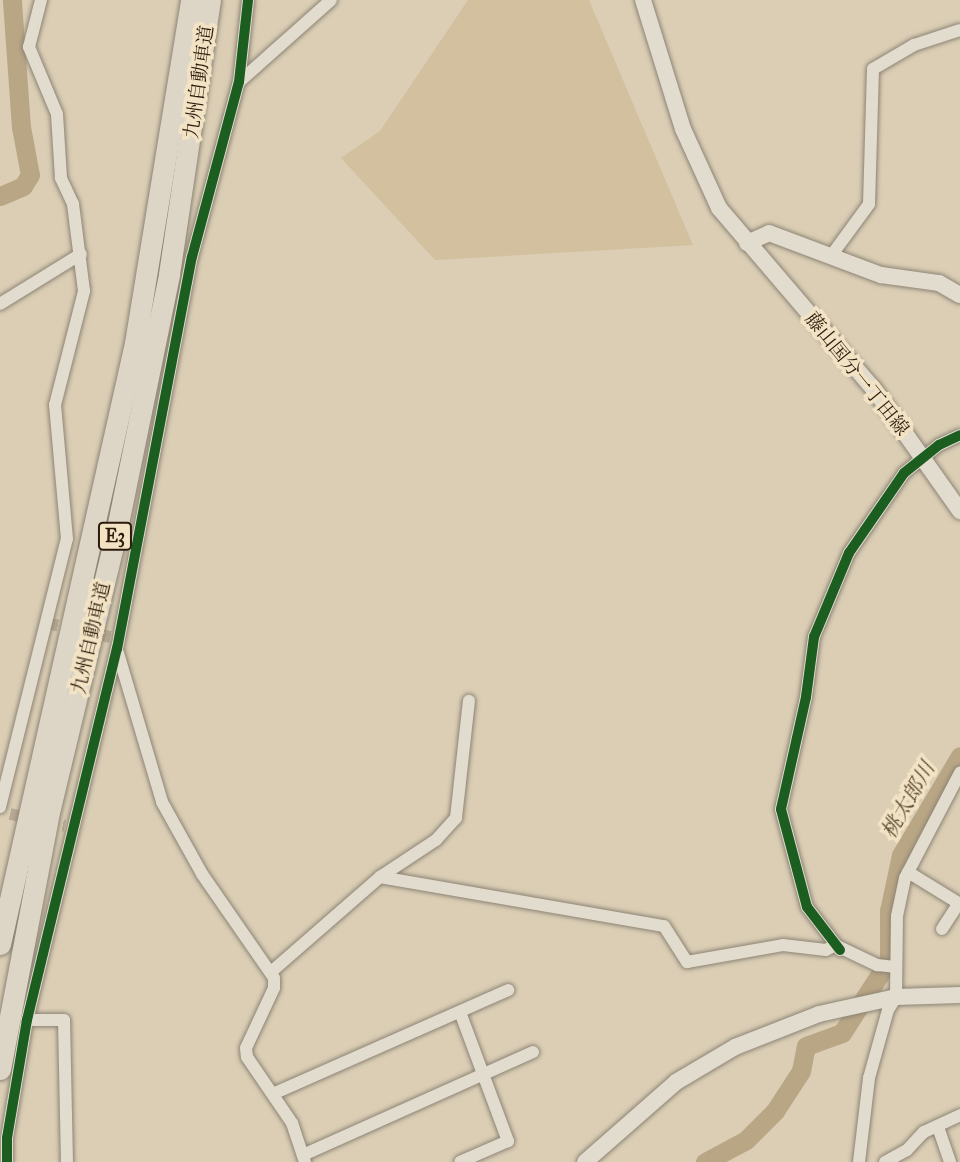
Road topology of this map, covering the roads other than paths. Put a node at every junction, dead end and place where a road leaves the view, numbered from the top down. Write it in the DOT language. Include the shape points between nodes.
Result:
graph roads {
  1 [pos="41,0"];
  2 [pos="191,0"];
  3 [pos="210,0"];
  4 [pos="248,0"];
  5 [pos="331,0"];
  6 [pos="643,0"];
  7 [pos="960,30"];
  8 [pos="239,82"];
  9 [pos="747,243"];
  10 [pos="81,254"];
  11 [pos="831,256"];
  12 [pos="960,295"];
  13 [pos="0,304"];
  14 [pos="960,435"];
  15 [pos="922,457"];
  16 [pos="960,511"];
  17 [pos="115,642"];
  18 [pos="469,701"];
  19 [pos="960,772"];
  20 [pos="4,811"];
  21 [pos="908,872"];
  22 [pos="380,877"];
  23 [pos="960,904"];
  24 [pos="942,929"];
  25 [pos="0,944"];
  26 [pos="840,950"];
  27 [pos="895,967"];
  28 [pos="271,972"];
  29 [pos="508,990"];
  30 [pos="960,995"];
  31 [pos="897,998"];
  32 [pos="460,1012"];
  33 [pos="27,1020"];
  34 [pos="533,1052"];
  35 [pos="0,1069"];
  36 [pos="483,1074"];
  37 [pos="275,1093"];
  38 [pos="960,1115"];
  39 [pos="938,1127"];
  40 [pos="304,1158"];
  41 [pos="8,1162"];
  42 [pos="67,1162"];
  43 [pos="460,1162"];
  44 [pos="585,1162"];
  45 [pos="859,1162"];
  46 [pos="885,1162"];
  47 [pos="950,1162"];
  1 -- 10 [label="street" via="29,47 57,114 61,178 73,204"];
  2 -- 25 [label="highway, 九州自動車道 / E3" via="135,343"];
  3 -- 35 [label="highway, 九州自動車道 / E3" via="169,274 115,538 50,808"];
  4 -- 8 [label="street"];
  5 -- 8 [label="street"];
  6 -- 9 [label="main road, 藤山国分一丁田線" via="703,177 719,208"];
  7 -- 11 [label="street" via="914,45 873,69 869,204"];
  8 -- 17 [label="street" via="192,257"];
  9 -- 11 [label="main road" via="769,233"];
  9 -- 15 [label="main road, 藤山国分一丁田線" via="873,388"];
  10 -- 13 [label="street"];
  10 -- 20 [label="street" via="84,291 55,405 67,539"];
  11 -- 12 [label="main road" via="881,275 939,283"];
  14 -- 15 [label="street"];
  15 -- 16 [label="main road, 藤山国分一丁田線"];
  15 -- 26 [label="street" via="904,473 862,532 820,613 806,697 782,794 783,829 807,906"];
  17 -- 28 [label="street" via="162,802 202,874"];
  17 -- 33 [label="street"];
  18 -- 22 [label="street" via="456,818 436,840"];
  19 -- 21 [label="street"];
  21 -- 23 [label="street"];
  21 -- 27 [label="street" via="897,916"];
  22 -- 26 [label="street" via="664,926 687,962 783,945 826,950 835,945"];
  22 -- 28 [label="street"];
  23 -- 24 [label="street"];
  26 -- 27 [label="street"];
  27 -- 31 [label="street"];
  28 -- 37 [label="street" via="275,988 246,1048 247,1057"];
  29 -- 32 [label="street"];
  30 -- 31 [label="main road"];
  31 -- 44 [label="main road" via="819,1014 734,1047 676,1082"];
  31 -- 45 [label="street" via="888,1010 869,1078"];
  32 -- 36 [label="street"];
  32 -- 37 [label="street"];
  33 -- 41 [label="street" via="7,1138"];
  33 -- 42 [label="street" via="64,1020"];
  34 -- 36 [label="street"];
  36 -- 40 [label="street"];
  36 -- 43 [label="street" via="508,1141"];
  37 -- 40 [label="street"];
  38 -- 39 [label="street"];
  39 -- 46 [label="street" via="924,1132 907,1150"];
  39 -- 47 [label="street"];
}
